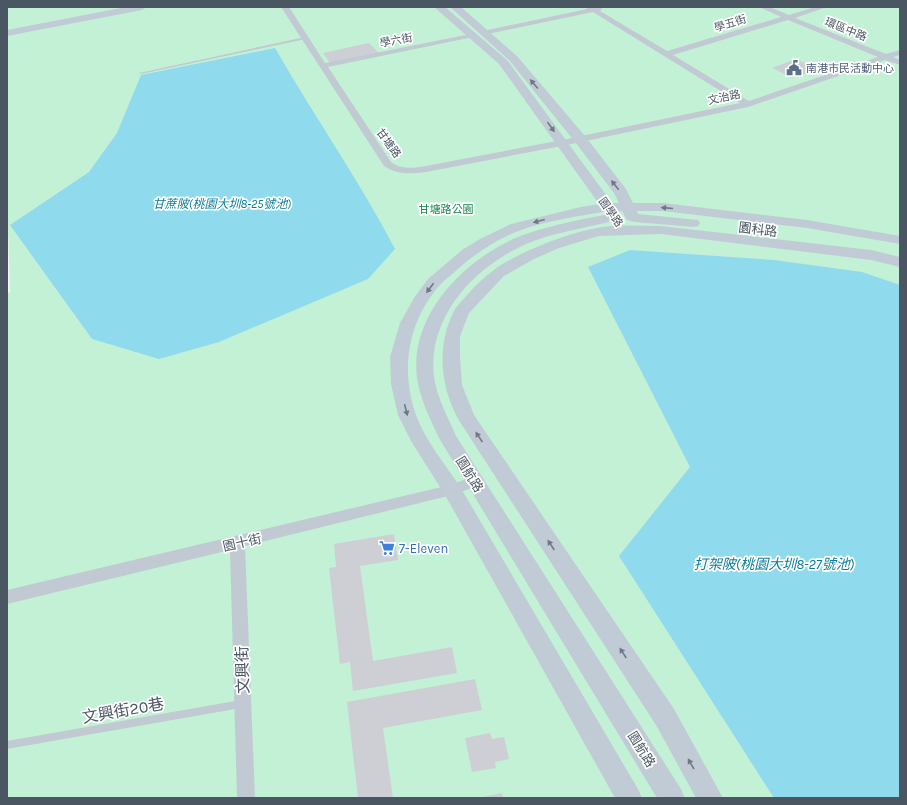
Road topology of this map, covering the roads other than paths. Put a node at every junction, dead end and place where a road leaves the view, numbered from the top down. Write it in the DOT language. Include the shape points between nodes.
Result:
graph roads {
  1 [pos="142,7"];
  2 [pos="285,7"];
  3 [pos="440,7"];
  4 [pos="455,7"];
  5 [pos="606,7"];
  6 [pos="762,7"];
  7 [pos="823,7"];
  8 [pos="592,9"];
  9 [pos="787,17"];
  10 [pos="7,33"];
  11 [pos="478,34"];
  12 [pos="305,38"];
  13 [pos="900,52"];
  14 [pos="666,54"];
  15 [pos="886,57"];
  16 [pos="900,63"];
  17 [pos="323,66"];
  18 [pos="141,73"];
  19 [pos="748,104"];
  20 [pos="580,139"];
  21 [pos="562,143"];
  22 [pos="621,216"];
  23 [pos="900,240"];
  24 [pos="900,249"];
  25 [pos="900,262"];
  26 [pos="475,481"];
  27 [pos="452,490"];
  28 [pos="237,543"];
  29 [pos="7,597"];
  30 [pos="243,703"];
  31 [pos="7,745"];
  32 [pos="246,798"];
  33 [pos="629,798"];
  34 [pos="672,798"];
  35 [pos="710,798"];
  1 -- 10 [label="street"];
  2 -- 12 [label="street, 甘塘路"];
  3 -- 11 [label="street, 園學路"];
  4 -- 11 [label="street, 園學路"];
  5 -- 8 [label="street, 學六街"];
  6 -- 9 [label="street, 環區中路"];
  7 -- 9 [label="street, 學五街"];
  8 -- 11 [label="street, 學六街"];
  8 -- 14 [label="street"];
  9 -- 14 [label="street, 學五街"];
  9 -- 15 [label="street, 環區中路"];
  11 -- 17 [label="street, 學六街"];
  20 -- 11 [label="street, 園學路, one-way" via="512,58"];
  11 -- 21 [label="street, 園學路, one-way" via="503,62"];
  12 -- 17 [label="street, 甘塘路"];
  12 -- 18 [label="lane"];
  13 -- 15 [label="street, 文治路"];
  14 -- 19 [label="street"];
  15 -- 16 [label="street, 環區中路"];
  15 -- 19 [label="street, 文治路"];
  17 -- 21 [label="street, 甘塘路" via="387,164 396,171 426,169"];
  19 -- 20 [label="street, 文治路"];
  20 -- 21 [label="street, 文治路"];
  22 -- 20 [label="street, 園學路, one-way" via="621,192"];
  21 -- 22 [label="street, 園學路"];
  23 -- 22 [label="street, one-way" via="807,224 663,207"];
  22 -- 24 [label="street, 園科路" via="744,227"];
  22 -- 25 [label="street" via="661,230 871,256"];
  22 -- 26 [label="street, 園航路" via="520,242 487,261 461,281 442,305 429,335 425,369 431,402 448,438"];
  22 -- 27 [label="street, one-way" via="581,211 516,227 467,253 434,282 422,298 408,323 399,358 400,384 407,415 420,441"];
  35 -- 22 [label="street, one-way" via="665,718 466,418 453,386 452,336 462,311 479,292 499,273 529,256 554,245 598,232"];
  26 -- 27 [label="street, 園十街"];
  26 -- 34 [label="street, 園航路"];
  27 -- 28 [label="street, 園十街"];
  27 -- 33 [label="street"];
  28 -- 29 [label="street, 園十街"];
  28 -- 30 [label="street, 文興街"];
  30 -- 31 [label="lane, 文興街20巷"];
  30 -- 32 [label="street, 文興街"];
}
